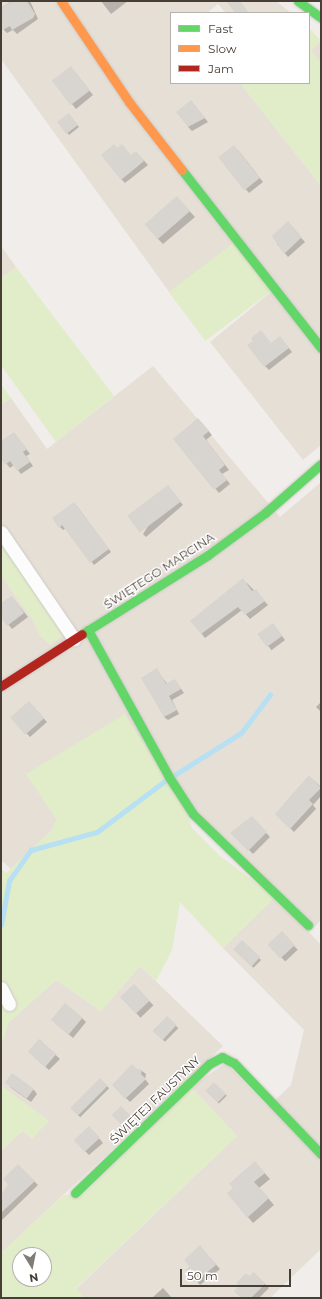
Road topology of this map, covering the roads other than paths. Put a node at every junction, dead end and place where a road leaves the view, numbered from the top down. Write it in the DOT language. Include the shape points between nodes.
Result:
graph roads {
  1 [pos="62,1"];
  2 [pos="298,1"];
  3 [pos="321,18"];
  4 [pos="321,348"];
  5 [pos="321,464"];
  6 [pos="1,532"];
  7 [pos="88,630"];
  8 [pos="74,639"];
  9 [pos="18,674"];
  10 [pos="1,686"];
  11 [pos="1,694"];
  12 [pos="308,925"];
  13 [pos="1,988"];
  14 [pos="9,1004"];
  15 [pos="321,1154"];
  16 [pos="75,1193"];
  1 -- 4 [label="street" via="129,102"];
  2 -- 3 [label="street"];
  5 -- 7 [label="street, ŚWIĘTEGO MARCINA" via="244,530"];
  6 -- 8 [label="street"];
  7 -- 8 [label="street, ŚWIĘTEGO MARCINA"];
  7 -- 12 [label="street" via="169,777 193,814"];
  8 -- 9 [label="street, ŚWIĘTEGO MARCINA"];
  9 -- 10 [label="street, ŚWIĘTEGO MARCINA"];
  9 -- 11 [label="street"];
  13 -- 14 [label="street"];
  15 -- 16 [label="street, ŚWIĘTEJ FAUSTYNY" via="234,1063 222,1057 209,1064"];
}
